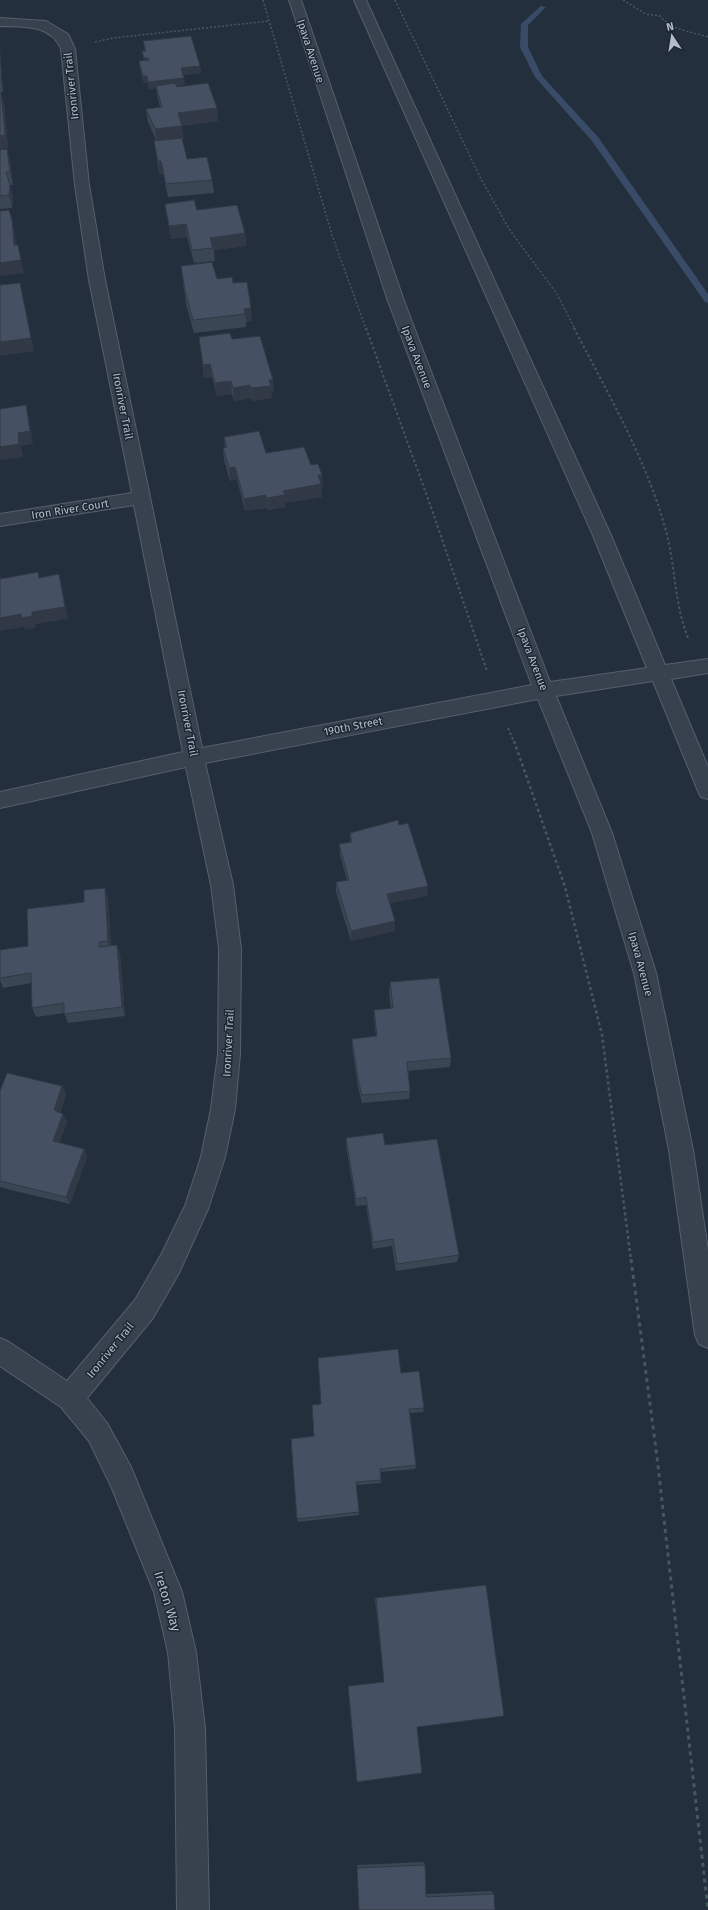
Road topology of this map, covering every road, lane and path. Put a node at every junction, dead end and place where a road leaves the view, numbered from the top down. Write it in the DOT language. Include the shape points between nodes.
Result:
graph roads {
  1 [pos="263,0"];
  2 [pos="295,0"];
  3 [pos="360,0"];
  4 [pos="395,0"];
  5 [pos="623,0"];
  6 [pos="269,21"];
  7 [pos="0,22"];
  8 [pos="708,37"];
  9 [pos="68,50"];
  10 [pos="141,498"];
  11 [pos="0,520"];
  12 [pos="704,667"];
  13 [pos="658,673"];
  14 [pos="544,690"];
  15 [pos="496,698"];
  16 [pos="194,757"];
  17 [pos="708,791"];
  18 [pos="0,800"];
  19 [pos="708,1335"];
  20 [pos="0,1351"];
  21 [pos="70,1398"];
  22 [pos="193,1910"];
  23 [pos="708,1910"];
  1 -- 6 [label="path"];
  2 -- 14 [label="street, Ipava Avenue" via="396,302"];
  3 -- 13 [label="street" via="601,533"];
  4 -- 12 [label="path" via="480,177 510,229 557,294 646,470 665,526 682,624"];
  5 -- 8 [label="path" via="646,14 660,16 666,25 683,32"];
  6 -- 9 [label="path" via="113,38"];
  6 -- 15 [label="path" via="332,235"];
  7 -- 9 [label="street, Ironriver Trail" via="41,24 63,37"];
  9 -- 10 [label="street, Ironriver Trail" via="82,185 97,280"];
  10 -- 11 [label="street, Iron River Court"];
  10 -- 16 [label="street, Ironriver Trail"];
  12 -- 13 [label="street, 190th Street"];
  13 -- 14 [label="street, 190th Street"];
  13 -- 17 [label="street"];
  14 -- 15 [label="street, 190th Street"];
  14 -- 19 [label="street, Ipava Avenue" via="602,833 645,974 681,1150"];
  15 -- 16 [label="street, 190th Street"];
  15 -- 23 [label="path" via="565,887 602,1035 657,1457"];
  16 -- 18 [label="street, 190th Street"];
  16 -- 21 [label="street, Ironriver Trail" via="222,885 230,949 230,1054 223,1109 213,1157 196,1209 170,1264 144,1309"];
  20 -- 21 [label="street, Ireton Way"];
  21 -- 22 [label="street, Ireton Way" via="98,1432 121,1477 168,1592 182,1652 190,1730"];
}
